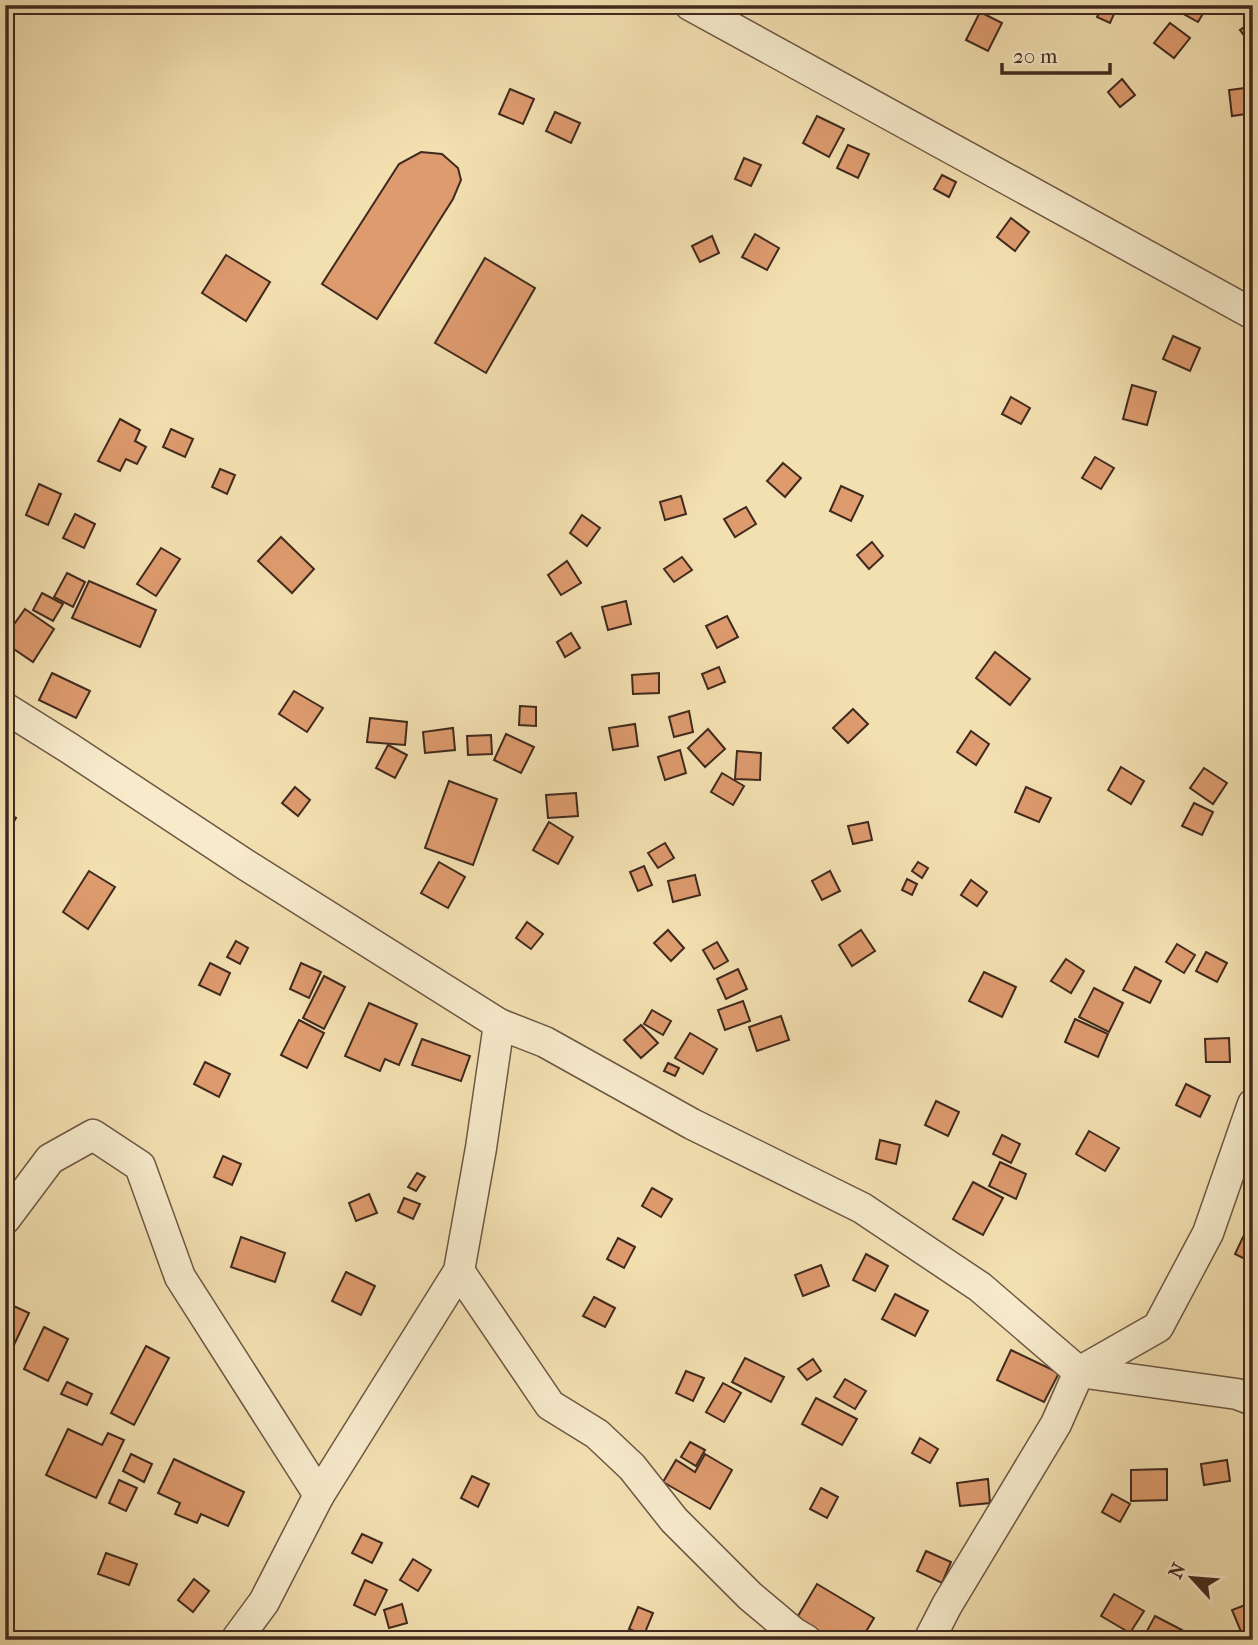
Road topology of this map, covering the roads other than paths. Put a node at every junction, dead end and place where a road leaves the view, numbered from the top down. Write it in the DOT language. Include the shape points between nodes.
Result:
graph roads {
  1 [pos="690,5"];
  2 [pos="1253,314"];
  3 [pos="5,708"];
  4 [pos="499,1024"];
  5 [pos="1253,1104"];
  6 [pos="5,1219"];
  7 [pos="459,1271"];
  8 [pos="1079,1372"];
  9 [pos="1253,1400"];
  10 [pos="319,1495"];
  11 [pos="947,1605"];
  12 [pos="236,1640"];
  13 [pos="806,1640"];
  14 [pos="929,1640"];
  15 [pos="956,1640"];
  1 -- 2 [label="street"];
  3 -- 4 [label="street"];
  4 -- 7 [label="street"];
  4 -- 8 [label="street" via="545,1042 692,1124 862,1208 980,1287"];
  5 -- 8 [label="street" via="1208,1233 1158,1327"];
  6 -- 10 [label="street" via="50,1158 93,1135 140,1166 180,1277"];
  7 -- 10 [label="street"];
  7 -- 13 [label="street" via="550,1405 597,1434 740,1587"];
  8 -- 9 [label="street"];
  8 -- 11 [label="street" via="1056,1424"];
  10 -- 12 [label="street" via="264,1602"];
  11 -- 14 [label="street"];
  11 -- 15 [label="street"];
}
